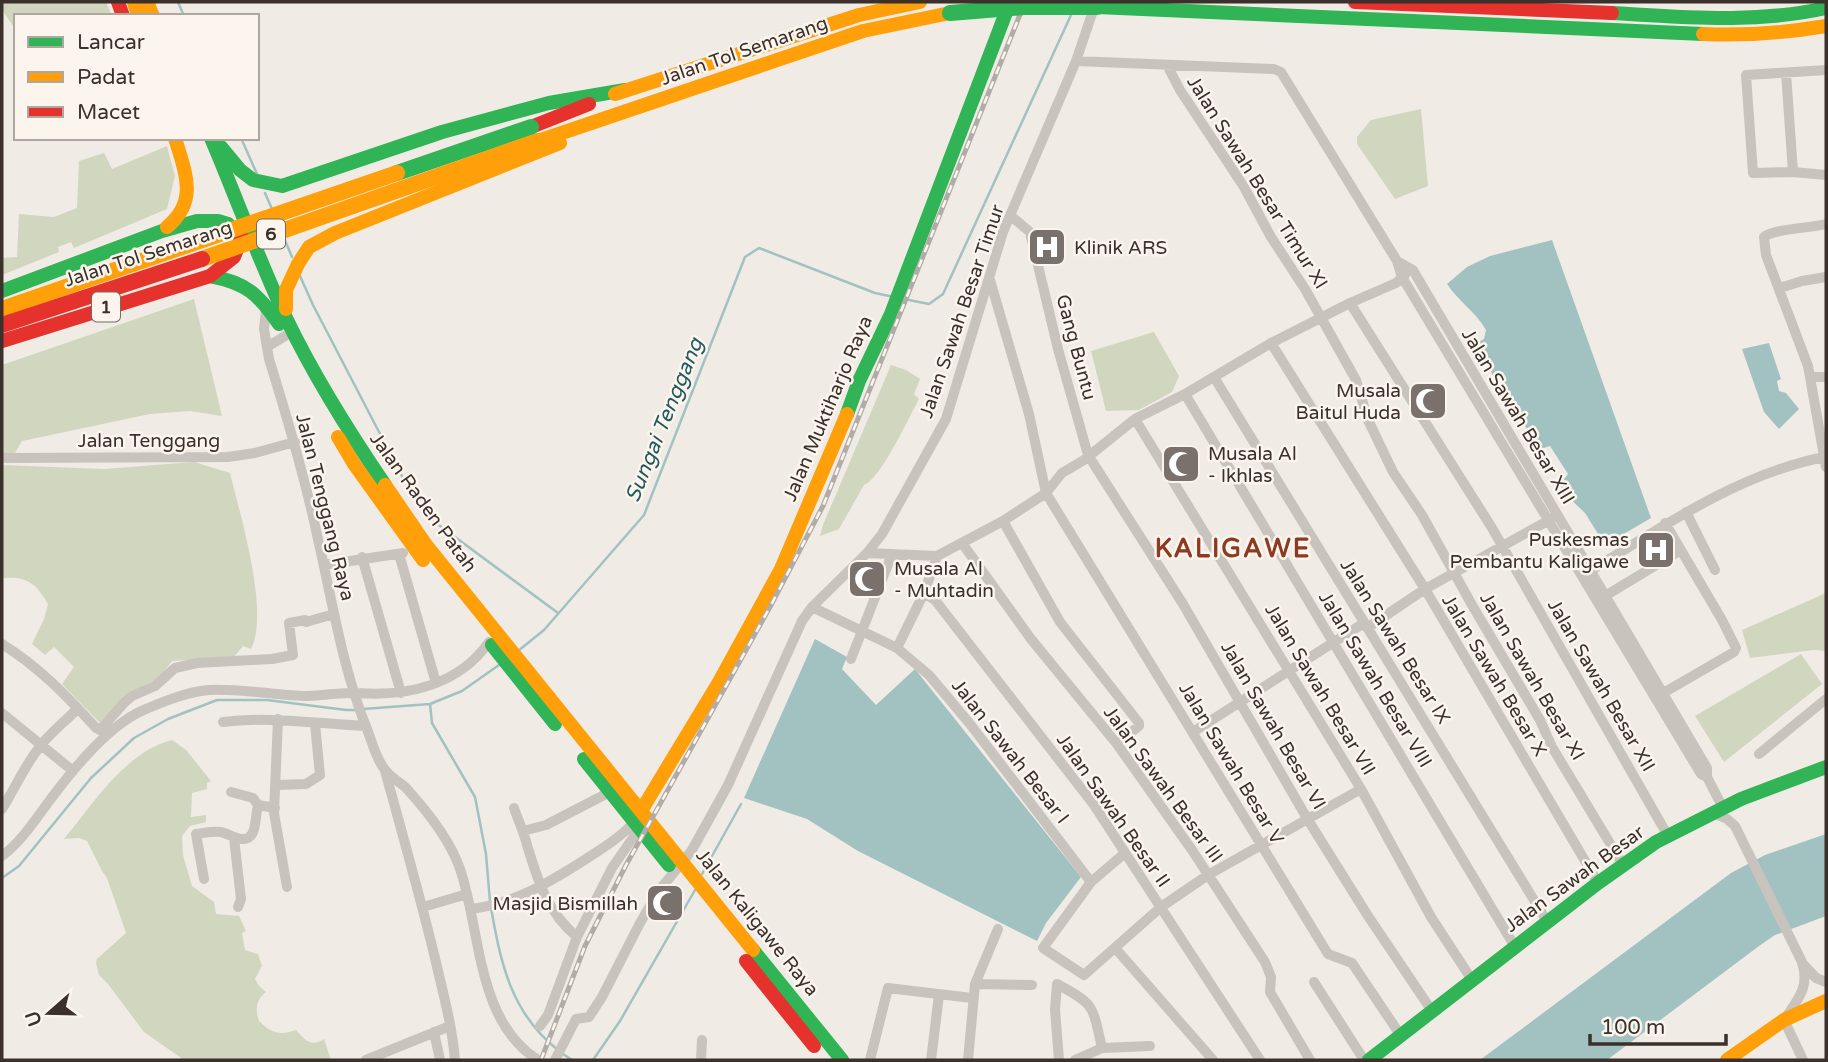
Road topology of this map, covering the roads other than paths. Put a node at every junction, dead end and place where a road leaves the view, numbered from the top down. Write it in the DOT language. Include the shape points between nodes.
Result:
graph roads {
  1 [pos="920,2"];
  2 [pos="1010,2"];
  3 [pos="1355,2"];
  4 [pos="1096,5"];
  5 [pos="1826,8"];
  6 [pos="1826,26"];
  7 [pos="1076,61"];
  8 [pos="1167,65"];
  9 [pos="1826,71"];
  10 [pos="1786,73"];
  11 [pos="625,90"];
  12 [pos="634,110"];
  13 [pos="535,134"];
  14 [pos="176,140"];
  15 [pos="201,140"];
  16 [pos="213,140"];
  17 [pos="1793,172"];
  18 [pos="1826,175"];
  19 [pos="237,179"];
  20 [pos="1011,216"];
  21 [pos="1826,224"];
  22 [pos="162,231"];
  23 [pos="242,239"];
  24 [pos="1398,261"];
  25 [pos="1413,270"];
  26 [pos="267,272"];
  27 [pos="210,276"];
  28 [pos="989,278"];
  29 [pos="1826,278"];
  30 [pos="1399,280"];
  31 [pos="1780,288"];
  32 [pos="2,291"];
  33 [pos="1350,303"];
  34 [pos="266,305"];
  35 [pos="2,309"];
  36 [pos="1321,317"];
  37 [pos="2,325"];
  38 [pos="283,327"];
  39 [pos="2,341"];
  40 [pos="1271,343"];
  41 [pos="267,347"];
  42 [pos="1214,377"];
  43 [pos="1811,377"];
  44 [pos="1826,377"];
  45 [pos="1185,394"];
  46 [pos="1135,419"];
  47 [pos="295,442"];
  48 [pos="1088,455"];
  49 [pos="2,458"];
  50 [pos="1825,462"];
  51 [pos="1046,493"];
  52 [pos="1686,512"];
  53 [pos="1553,518"];
  54 [pos="1003,522"];
  55 [pos="1665,523"];
  56 [pos="961,543"];
  57 [pos="1503,547"];
  58 [pos="414,550"];
  59 [pos="1681,550"];
  60 [pos="867,554"];
  61 [pos="892,554"];
  62 [pos="937,556"];
  63 [pos="362,557"];
  64 [pos="324,565"];
  65 [pos="1714,570"];
  66 [pos="1586,573"];
  67 [pos="1455,574"];
  68 [pos="1425,589"];
  69 [pos="924,593"];
  70 [pos="1605,596"];
  71 [pos="812,607"];
  72 [pos="334,614"];
  73 [pos="1365,625"];
  74 [pos="861,631"];
  75 [pos="492,640"];
  76 [pos="1333,642"];
  77 [pos="2,644"];
  78 [pos="897,648"];
  79 [pos="851,659"];
  80 [pos="1288,670"];
  81 [pos="436,683"];
  82 [pos="401,693"];
  83 [pos="356,694"];
  84 [pos="1659,696"];
  85 [pos="1826,699"];
  86 [pos="1241,702"];
  87 [pos="78,709"];
  88 [pos="552,710"];
  89 [pos="2,713"];
  90 [pos="278,719"];
  91 [pos="223,722"];
  92 [pos="315,724"];
  93 [pos="365,724"];
  94 [pos="1193,732"];
  95 [pos="1118,744"];
  96 [pos="40,746"];
  97 [pos="1759,754"];
  98 [pos="1826,767"];
  99 [pos="73,771"];
  100 [pos="385,771"];
  101 [pos="276,785"];
  102 [pos="1361,789"];
  103 [pos="231,792"];
  104 [pos="610,792"];
  105 [pos="1741,799"];
  106 [pos="258,805"];
  107 [pos="275,808"];
  108 [pos="514,808"];
  109 [pos="2,809"];
  110 [pos="1718,810"];
  111 [pos="1308,820"];
  112 [pos="638,827"];
  113 [pos="1737,830"];
  114 [pos="523,831"];
  115 [pos="1668,836"];
  116 [pos="233,838"];
  117 [pos="1261,845"];
  118 [pos="1125,853"];
  119 [pos="2,856"];
  120 [pos="1623,865"];
  121 [pos="1208,875"];
  122 [pos="204,879"];
  123 [pos="689,880"];
  124 [pos="1091,882"];
  125 [pos="1598,883"];
  126 [pos="287,887"];
  127 [pos="540,887"];
  128 [pos="467,894"];
  129 [pos="238,907"];
  130 [pos="423,907"];
  131 [pos="1161,907"];
  132 [pos="470,909"];
  133 [pos="1548,923"];
  134 [pos="998,929"];
  135 [pos="577,937"];
  136 [pos="1515,947"];
  137 [pos="1116,949"];
  138 [pos="1802,962"];
  139 [pos="1472,980"];
  140 [pos="1314,982"];
  141 [pos="1826,982"];
  142 [pos="975,984"];
  143 [pos="1032,985"];
  144 [pos="939,995"];
  145 [pos="972,998"];
  146 [pos="1826,1000"];
  147 [pos="1432,1011"];
  148 [pos="1784,1020"];
  149 [pos="450,1026"];
  150 [pos="540,1026"];
  151 [pos="434,1032"];
  152 [pos="1401,1036"];
  153 [pos="702,1040"];
  154 [pos="1150,1046"];
  155 [pos="1102,1048"];
  156 [pos="555,1059"];
  157 [pos="366,1060"];
  158 [pos="440,1060"];
  159 [pos="455,1060"];
  160 [pos="536,1060"];
  161 [pos="701,1060"];
  162 [pos="826,1060"];
  163 [pos="842,1060"];
  164 [pos="870,1060"];
  165 [pos="931,1060"];
  166 [pos="968,1060"];
  167 [pos="1059,1060"];
  168 [pos="1075,1060"];
  169 [pos="1213,1060"];
  170 [pos="1260,1060"];
  171 [pos="1310,1060"];
  172 [pos="1367,1060"];
  173 [pos="1727,1060"];
  174 [pos="1803,1060"];
  1 -- 11 [label="main road, Jalan Tol Semarang / 6" via="859,15"];
  2 -- 112 [label="main road, Jalan Muktiharjo Raya" via="891,314 781,569"];
  3 -- 5 [label="main road" via="1737,19"];
  4 -- 6 [label="main road, Jalan Tol Semarang / 6" via="1738,36"];
  4 -- 7 [label="street, Jalan Sawah Besar Timur"];
  4 -- 12 [label="main road, Jalan Tol Semarang / 6, bridge" via="950,13 863,31"];
  7 -- 8 [label="street"];
  7 -- 20 [label="street, Jalan Sawah Besar Timur"];
  8 -- 24 [label="street, Jalan Sawah Besar XIII" via="1281,72"];
  8 -- 36 [label="street, Jalan Sawah Besar Timur XI"];
  9 -- 10 [label="street"];
  10 -- 17 [label="street"];
  10 -- 17 [label="street" via="1746,75 1746,96 1752,173"];
  11 -- 13 [label="main road, Jalan Tol Semarang / 6"];
  11 -- 19 [label="main road" via="549,103 442,132 282,186"];
  12 -- 13 [label="main road, Jalan Tol Semarang / 6"];
  12 -- 38 [label="main road" via="309,247 286,290"];
  13 -- 35 [label="main road, Jalan Tol Semarang / 6, bridge"];
  13 -- 37 [label="main road, Jalan Tol Semarang / 6, bridge" via="217,254"];
  14 -- 22 [label="main road" via="188,199 180,218"];
  15 -- 23 [label="main road"];
  16 -- 19 [label="main road"];
  17 -- 18 [label="street"];
  19 -- 23 [label="main road"];
  19 -- 26 [label="main road, Jalan Raden Patah"];
  20 -- 28 [label="street, Jalan Sawah Besar Timur"];
  20 -- 48 [label="street, Gang Buntu" via="1030,232"];
  21 -- 31 [label="street" via="1773,231 1764,237 1766,256"];
  22 -- 23 [label="main road" via="197,221 218,221 228,224"];
  22 -- 32 [label="main road"];
  23 -- 26 [label="main road"];
  23 -- 27 [label="main road, 1" via="234,257"];
  23 -- 38 [label="main road, Jalan Raden Patah"];
  24 -- 25 [label="street, Jalan Sawah Besar XIII"];
  24 -- 30 [label="street, Jalan Sawah Besar XIII"];
  25 -- 30 [label="street"];
  25 -- 53 [label="street, Jalan Sawah Besar XIII"];
  26 -- 38 [label="main road, Jalan Raden Patah"];
  27 -- 34 [label="main road" via="249,286"];
  27 -- 39 [label="main road, 1"];
  28 -- 51 [label="street, Jalan Sawah Besar V" via="1029,414"];
  28 -- 60 [label="street, Jalan Sawah Besar Timur" via="946,419"];
  29 -- 31 [label="street"];
  30 -- 33 [label="street"];
  30 -- 53 [label="street, Jalan Sawah Besar XIII"];
  31 -- 43 [label="street"];
  33 -- 36 [label="street"];
  33 -- 57 [label="street, Jalan Sawah Besar XII"];
  34 -- 38 [label="main road"];
  34 -- 41 [label="street, Jalan Tenggang Raya"];
  36 -- 40 [label="street"];
  36 -- 67 [label="street, Jalan Sawah Besar XI" via="1356,380 1368,420 1393,472"];
  38 -- 41 [label="street"];
  38 -- 58 [label="main road, Jalan Raden Patah"];
  40 -- 42 [label="street"];
  40 -- 68 [label="street, Jalan Sawah Besar X"];
  41 -- 47 [label="street, Jalan Tenggang Raya"];
  42 -- 45 [label="street"];
  42 -- 73 [label="street, Jalan Sawah Besar IX"];
  43 -- 44 [label="street"];
  43 -- 50 [label="street"];
  45 -- 46 [label="street"];
  45 -- 76 [label="street, Jalan Sawah Besar VIII"];
  46 -- 48 [label="street"];
  46 -- 80 [label="street, Jalan Sawah Besar VII"];
  47 -- 49 [label="street, Jalan Tenggang" via="228,457"];
  47 -- 64 [label="street, Jalan Tenggang Raya"];
  48 -- 51 [label="street" via="1062,472"];
  48 -- 86 [label="street, Jalan Sawah Besar VI"];
  50 -- 52 [label="street" via="1766,474"];
  51 -- 54 [label="street"];
  51 -- 94 [label="street, Jalan Sawah Besar V"];
  52 -- 55 [label="street"];
  52 -- 65 [label="street"];
  53 -- 57 [label="street"];
  53 -- 66 [label="street, Jalan Sawah Besar XIII"];
  54 -- 56 [label="street"];
  54 -- 95 [label="street" via="1060,622 1139,723"];
  55 -- 59 [label="street"];
  55 -- 66 [label="street"];
  56 -- 62 [label="street"];
  56 -- 95 [label="street, Jalan Sawah Besar III" via="1031,639"];
  57 -- 67 [label="street"];
  57 -- 115 [label="street, Jalan Sawah Besar XII"];
  58 -- 63 [label="street"];
  58 -- 75 [label="main road, Jalan Raden Patah"];
  58 -- 81 [label="street"];
  59 -- 70 [label="street"];
  59 -- 84 [label="street" via="1736,648"];
  60 -- 61 [label="street"];
  60 -- 71 [label="street, Jalan Sawah Besar Timur"];
  61 -- 62 [label="street"];
  61 -- 74 [label="street"];
  62 -- 69 [label="street"];
  63 -- 64 [label="street"];
  63 -- 82 [label="street"];
  64 -- 72 [label="street, Jalan Tenggang Raya"];
  66 -- 70 [label="street, Jalan Sawah Besar XIII"];
  66 -- 84 [label="street, Jalan Sawah Besar XIII"];
  67 -- 68 [label="street"];
  67 -- 120 [label="street, Jalan Sawah Besar XI"];
  68 -- 73 [label="street"];
  68 -- 125 [label="street, Jalan Sawah Besar X"];
  69 -- 78 [label="street"];
  69 -- 118 [label="street, Jalan Sawah Besar II" via="935,600 1047,744"];
  70 -- 84 [label="street, Jalan Sawah Besar XIII"];
  71 -- 74 [label="street, Jalan Sawah Besar I"];
  71 -- 123 [label="street, Jalan Sawah Besar Timur" via="727,785"];
  72 -- 83 [label="street, Jalan Tenggang Raya"];
  72 -- 87 [label="street" via="289,623 293,655 174,668 155,686 132,696 100,730"];
  73 -- 76 [label="street"];
  73 -- 133 [label="street, Jalan Sawah Besar IX"];
  74 -- 78 [label="street, Jalan Sawah Besar I"];
  74 -- 79 [label="street"];
  75 -- 81 [label="street" via="463,670"];
  75 -- 88 [label="main road, Jalan Raden Patah"];
  76 -- 80 [label="street"];
  76 -- 136 [label="street, Jalan Sawah Besar VIII"];
  77 -- 87 [label="street"];
  78 -- 124 [label="street, Jalan Sawah Besar I" via="929,675 970,724"];
  80 -- 86 [label="street"];
  80 -- 102 [label="street, Jalan Sawah Besar VII"];
  81 -- 82 [label="street"];
  82 -- 83 [label="street"];
  83 -- 93 [label="street, Jalan Tenggang Raya"];
  83 -- 99 [label="street" via="194,692 138,713 104,738"];
  84 -- 110 [label="street, Jalan Sawah Besar XIII" via="1707,768"];
  85 -- 97 [label="street"];
  86 -- 94 [label="street"];
  86 -- 111 [label="street, Jalan Sawah Besar VI"];
  87 -- 96 [label="street"];
  88 -- 104 [label="main road, Jalan Raden Patah"];
  88 -- 112 [label="main road, Jalan Raden Patah"];
  89 -- 96 [label="street"];
  90 -- 91 [label="street"];
  90 -- 92 [label="street"];
  90 -- 101 [label="street"];
  92 -- 93 [label="street"];
  92 -- 101 [label="street" via="320,775 306,784"];
  93 -- 100 [label="street"];
  94 -- 117 [label="street, Jalan Sawah Besar V"];
  95 -- 121 [label="street, Jalan Sawah Besar III"];
  96 -- 99 [label="street"];
  96 -- 109 [label="street"];
  98 -- 105 [label="main road, Jalan Sawah Besar"];
  99 -- 119 [label="street" via="26,833"];
  100 -- 128 [label="street" via="407,789 449,845"];
  100 -- 130 [label="street"];
  101 -- 107 [label="street"];
  102 -- 111 [label="street"];
  102 -- 139 [label="street, Jalan Sawah Besar VII" via="1431,917"];
  103 -- 106 [label="street" via="253,798"];
  104 -- 112 [label="main road, Jalan Raden Patah"];
  104 -- 114 [label="street" via="554,821"];
  105 -- 110 [label="main road, Jalan Sawah Besar"];
  105 -- 113 [label="street" via="1734,816"];
  106 -- 107 [label="street"];
  106 -- 116 [label="street" via="251,836"];
  107 -- 126 [label="street"];
  108 -- 114 [label="street"];
  110 -- 113 [label="street"];
  110 -- 115 [label="main road, Jalan Sawah Besar"];
  111 -- 117 [label="street"];
  111 -- 147 [label="street, Jalan Sawah Besar VI"];
  112 -- 123 [label="main road, Jalan Kaligawe Raya"];
  112 -- 123 [label="main road, Jalan Kaligawe Raya"];
  112 -- 127 [label="street"];
  112 -- 135 [label="street"];
  113 -- 138 [label="street"];
  114 -- 127 [label="street"];
  115 -- 120 [label="main road, Jalan Sawah Besar"];
  116 -- 122 [label="street" via="217,831 196,834"];
  116 -- 129 [label="street" via="241,899"];
  117 -- 121 [label="street"];
  117 -- 152 [label="street, Jalan Sawah Besar V" via="1328,954 1352,963"];
  118 -- 124 [label="street"];
  118 -- 131 [label="street, Jalan Sawah Besar II"];
  120 -- 125 [label="main road, Jalan Sawah Besar"];
  121 -- 131 [label="street"];
  121 -- 171 [label="street, Jalan Sawah Besar III" via="1265,962 1270,992"];
  123 -- 156 [label="street, Jalan Sawah Besar Timur" via="658,892 602,997 589,1017 576,1019"];
  123 -- 162 [label="main road, Jalan Kaligawe Raya"];
  123 -- 163 [label="main road, Jalan Kaligawe Raya"];
  124 -- 137 [label="street" via="1043,948 1084,975"];
  125 -- 133 [label="main road, Jalan Sawah Besar"];
  127 -- 132 [label="street"];
  127 -- 135 [label="street" via="555,914"];
  128 -- 130 [label="street"];
  128 -- 132 [label="street"];
  130 -- 149 [label="street"];
  131 -- 137 [label="street"];
  131 -- 170 [label="street, Jalan Sawah Besar II"];
  132 -- 160 [label="street" via="494,1003 506,1028"];
  133 -- 136 [label="main road, Jalan Sawah Besar"];
  134 -- 142 [label="street"];
  135 -- 150 [label="street"];
  136 -- 139 [label="main road, Jalan Sawah Besar"];
  137 -- 169 [label="street"];
  138 -- 141 [label="street"];
  138 -- 148 [label="street" via="1804,988"];
  139 -- 147 [label="main road, Jalan Sawah Besar"];
  140 -- 172 [label="street"];
  142 -- 143 [label="street"];
  142 -- 145 [label="street"];
  144 -- 145 [label="street"];
  144 -- 164 [label="street" via="888,988"];
  144 -- 165 [label="street"];
  145 -- 166 [label="street"];
  146 -- 148 [label="main road"];
  147 -- 152 [label="main road, Jalan Sawah Besar"];
  148 -- 173 [label="main road"];
  148 -- 174 [label="street"];
  149 -- 151 [label="street"];
  149 -- 159 [label="street"];
  151 -- 157 [label="street"];
  151 -- 158 [label="street"];
  152 -- 172 [label="main road, Jalan Sawah Besar"];
  153 -- 161 [label="street"];
  154 -- 155 [label="street"];
  155 -- 167 [label="street" via="1093,1007 1057,984"];
  155 -- 168 [label="street"];
}
